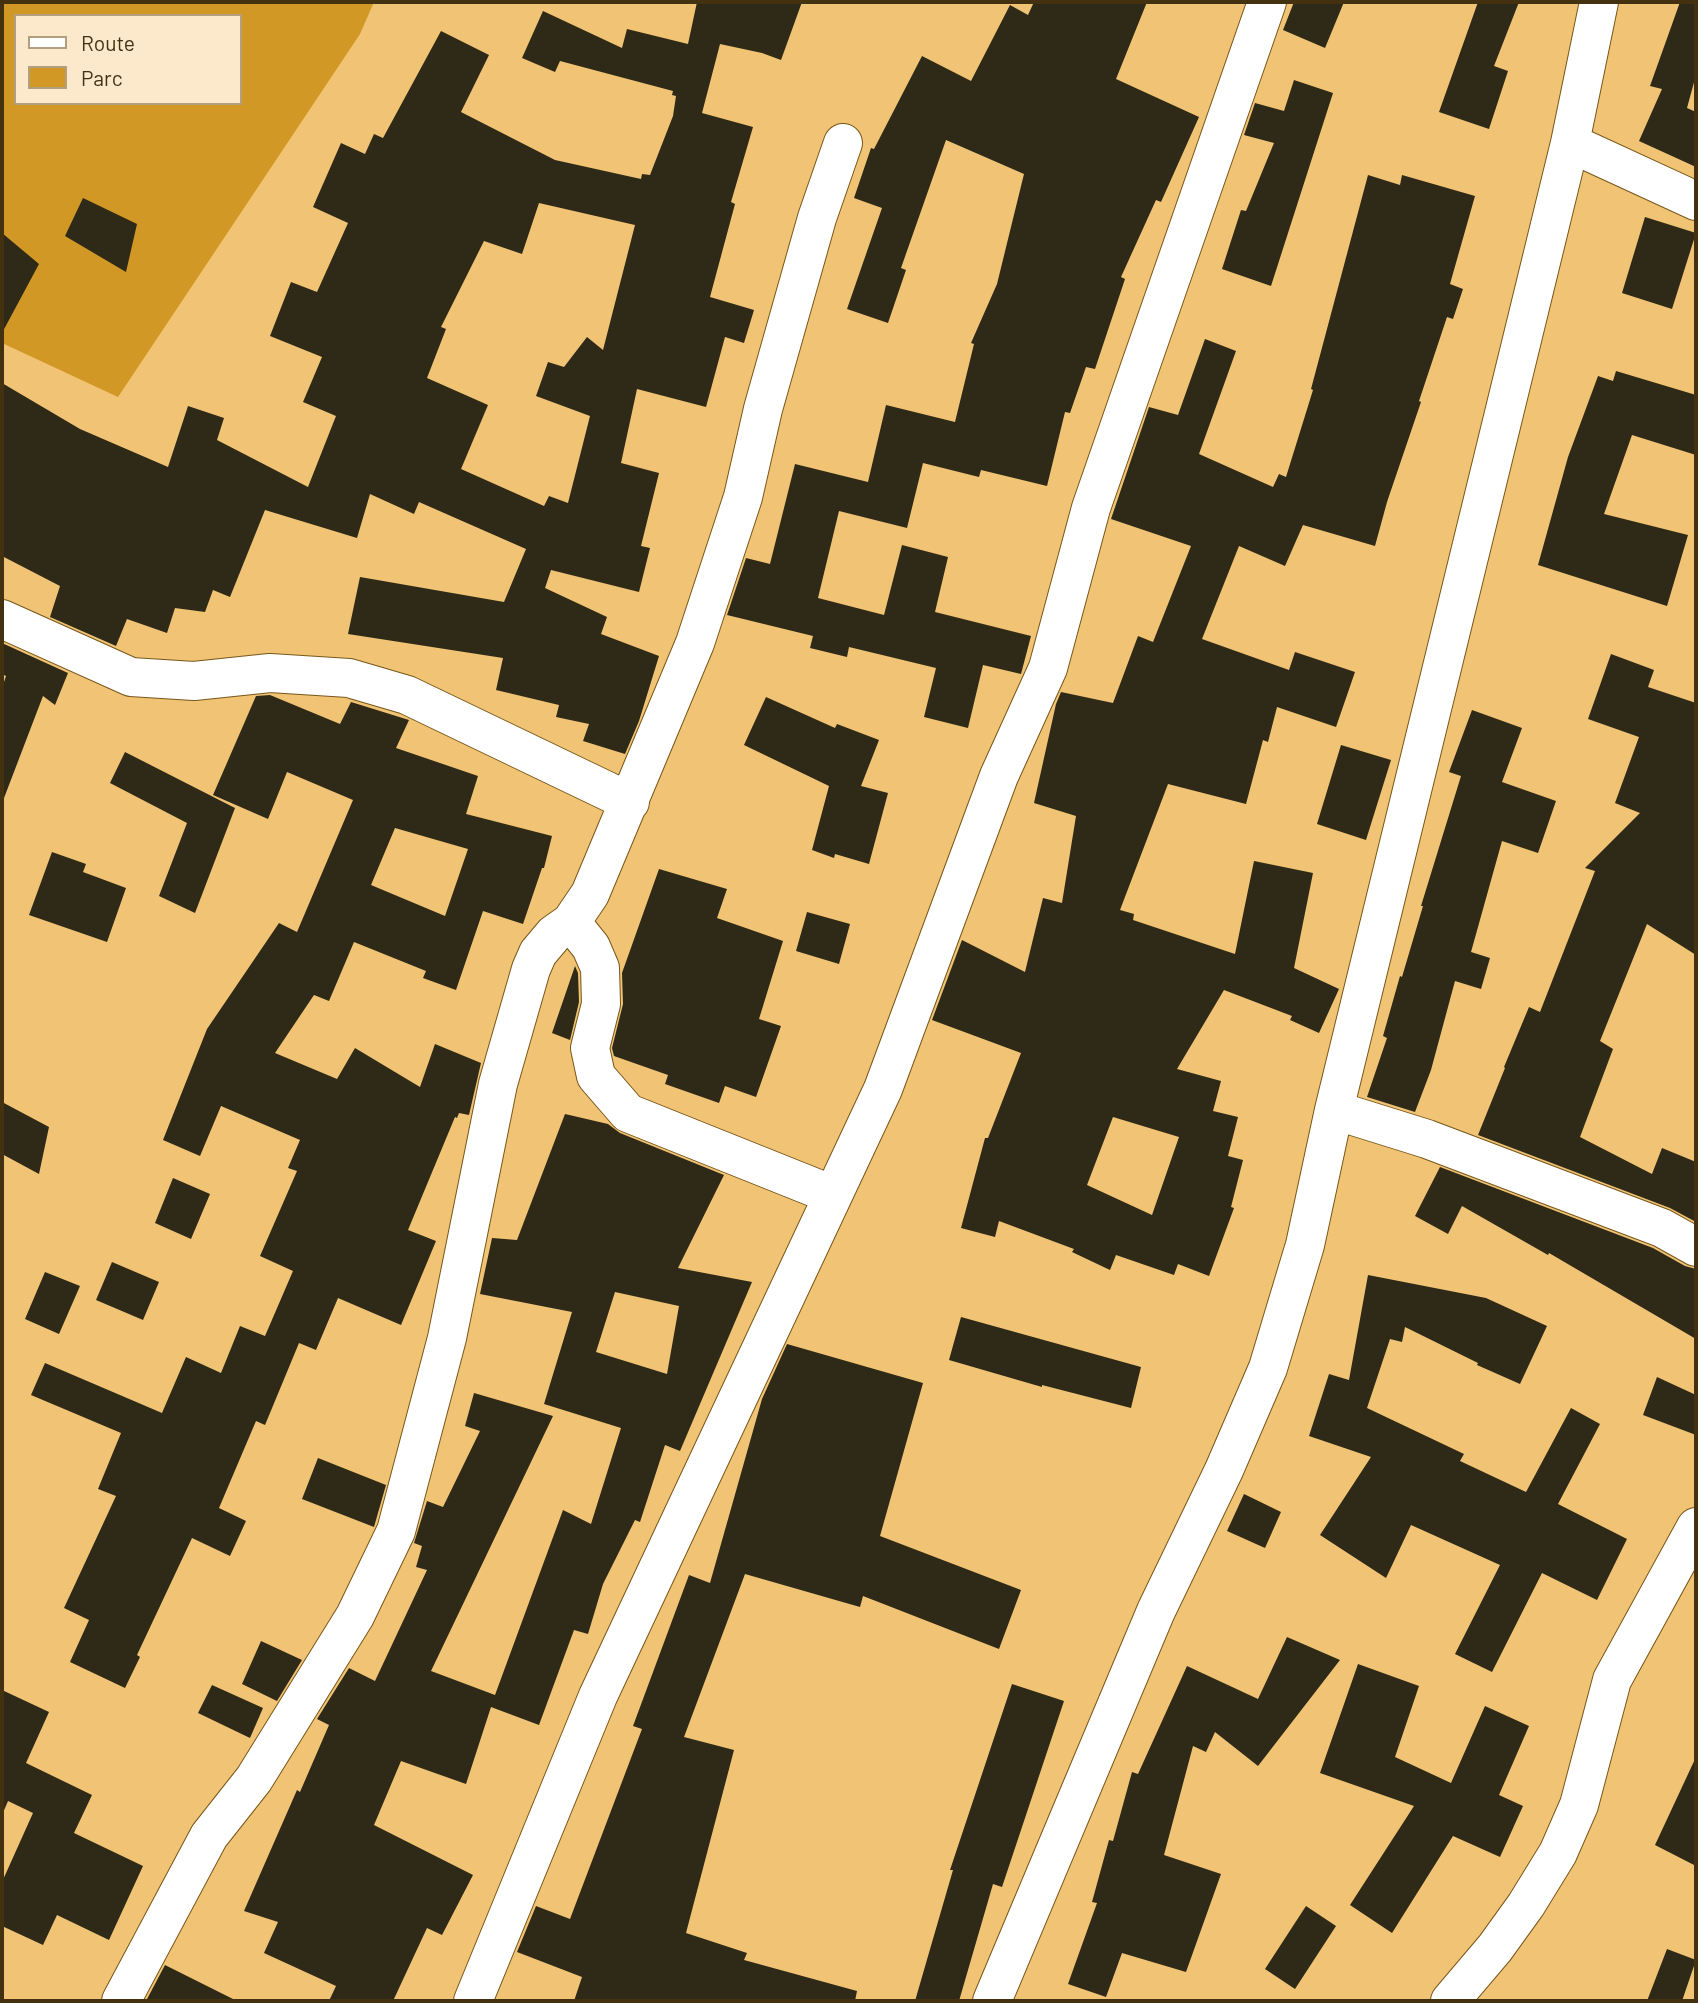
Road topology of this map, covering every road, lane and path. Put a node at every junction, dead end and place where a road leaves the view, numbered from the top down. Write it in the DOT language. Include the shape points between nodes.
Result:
graph roads {
  1 [pos="1267,2"];
  2 [pos="1599,2"];
  3 [pos="843,143"];
  4 [pos="1570,144"];
  5 [pos="1696,201"];
  6 [pos="2,619"];
  7 [pos="630,802"];
  8 [pos="571,922"];
  9 [pos="1334,1110"];
  10 [pos="833,1195"];
  11 [pos="1696,1247"];
  12 [pos="1696,1527"];
  13 [pos="121,2001"];
  14 [pos="473,2001"];
  15 [pos="992,2001"];
  16 [pos="1450,2001"];
  1 -- 10 [label="street" via="1091,508 1048,668 999,776 883,1089"];
  2 -- 4 [label="street"];
  3 -- 7 [label="street" via="762,409 743,497 695,643"];
  4 -- 5 [label="street"];
  4 -- 9 [label="street"];
  6 -- 7 [label="street" via="131,677 194,681 270,673 349,678 407,695"];
  7 -- 8 [label="street" via="590,894"];
  8 -- 10 [label="street" via="591,947 600,968 601,1004 590,1048 596,1076 628,1113"];
  8 -- 13 [label="street" via="554,934 531,969 498,1084 447,1338 396,1531 355,1616 254,1779 209,1836"];
  9 -- 11 [label="street" via="1427,1139 1662,1228"];
  9 -- 15 [label="street" via="1305,1245 1268,1368 1156,1611"];
  10 -- 14 [label="street" via="598,1696"];
  12 -- 16 [label="street" via="1612,1680 1579,1805 1558,1853 1495,1948"];
}
